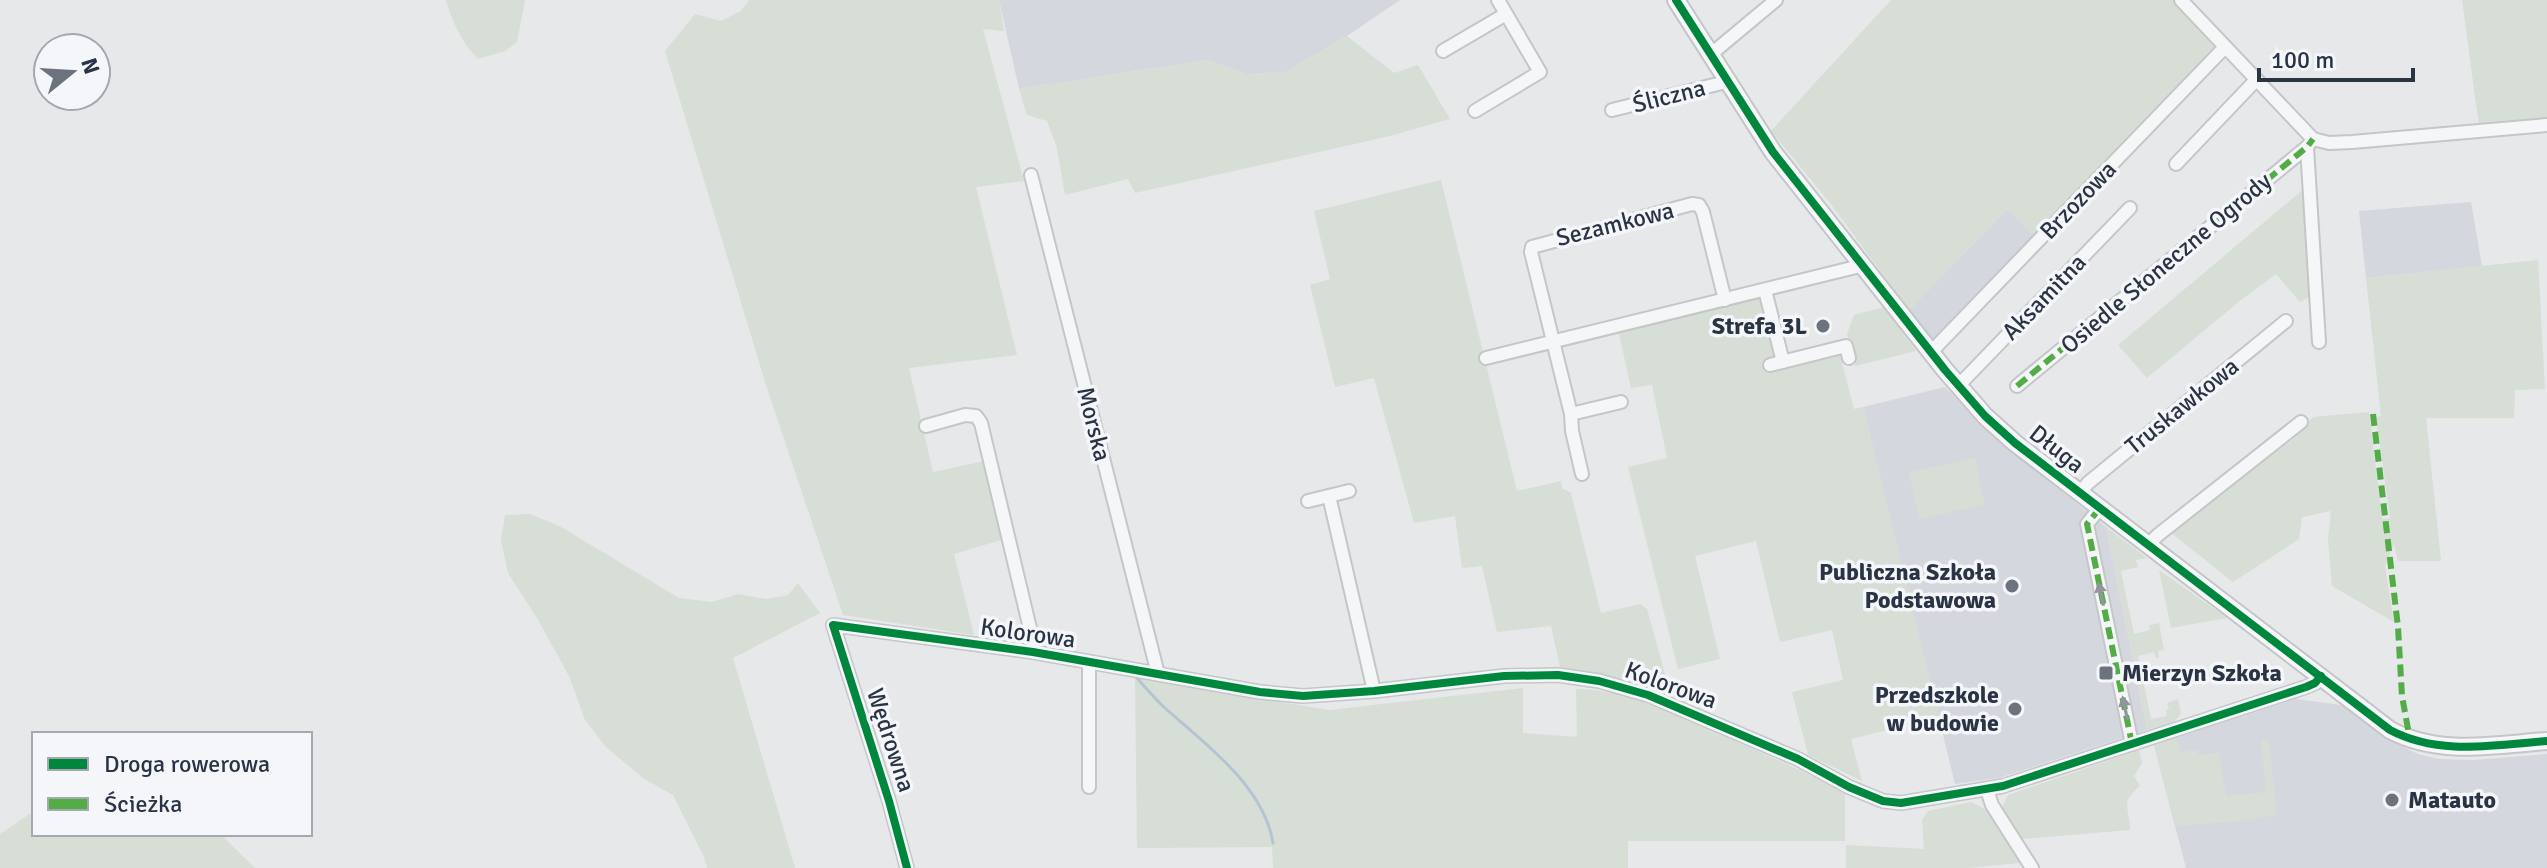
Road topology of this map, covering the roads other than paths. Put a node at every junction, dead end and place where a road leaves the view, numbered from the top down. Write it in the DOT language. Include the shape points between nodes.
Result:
graph roads {
  1 [pos="1498,0"];
  2 [pos="1676,0"];
  3 [pos="1776,0"];
  4 [pos="2181,0"];
  5 [pos="1506,14"];
  6 [pos="2225,47"];
  7 [pos="1443,51"];
  8 [pos="1710,55"];
  9 [pos="2256,80"];
  10 [pos="1726,82"];
  11 [pos="1612,110"];
  12 [pos="1475,111"];
  13 [pos="2547,125"];
  14 [pos="2310,143"];
  15 [pos="2176,164"];
  16 [pos="1031,175"];
  17 [pos="2130,208"];
  18 [pos="1861,263"];
  19 [pos="1765,290"];
  20 [pos="1725,300"];
  21 [pos="2286,321"];
  22 [pos="1552,342"];
  23 [pos="2319,342"];
  24 [pos="1931,352"];
  25 [pos="1486,358"];
  26 [pos="1849,358"];
  27 [pos="1958,386"];
  28 [pos="2017,386"];
  29 [pos="1621,402"];
  30 [pos="1571,414"];
  31 [pos="2301,422"];
  32 [pos="926,426"];
  33 [pos="1582,474"];
  34 [pos="1349,491"];
  35 [pos="2080,493"];
  36 [pos="1329,496"];
  37 [pos="1308,501"];
  38 [pos="2100,508"];
  39 [pos="2148,545"];
  40 [pos="833,625"];
  41 [pos="1033,652"];
  42 [pos="1089,663"];
  43 [pos="1158,674"];
  44 [pos="2321,676"];
  45 [pos="1374,691"];
  46 [pos="2547,741"];
  47 [pos="2132,744"];
  48 [pos="1089,787"];
  49 [pos="1987,790"];
  50 [pos="907,868"];
  51 [pos="2032,868"];
  1 -- 5 [label="street"];
  2 -- 8 [label="street, Długa"];
  3 -- 8 [label="street"];
  4 -- 6 [label="street"];
  5 -- 7 [label="street"];
  5 -- 12 [label="street" via="1540,72"];
  6 -- 9 [label="street"];
  6 -- 24 [label="street, Brzozowa"];
  8 -- 10 [label="street, Długa"];
  9 -- 14 [label="street"];
  9 -- 15 [label="street"];
  10 -- 11 [label="street, Śliczna"];
  10 -- 18 [label="street, Długa" via="1778,159"];
  13 -- 14 [label="street"];
  14 -- 23 [label="street"];
  14 -- 28 [label="street, Osiedle Słoneczne Ogrody"];
  16 -- 43 [label="street, Morska"];
  17 -- 27 [label="street, Aksamitna"];
  18 -- 19 [label="street"];
  18 -- 24 [label="street, Długa"];
  19 -- 20 [label="street"];
  19 -- 26 [label="street" via="1776,364 1846,346"];
  20 -- 22 [label="street"];
  20 -- 22 [label="street, Sezamkowa" via="1703,212 1692,204 1532,247"];
  21 -- 35 [label="street, Truskawkowa"];
  22 -- 25 [label="street"];
  22 -- 30 [label="street, Sezamkowa"];
  24 -- 27 [label="street, Długa"];
  27 -- 35 [label="street, Długa" via="2006,435"];
  29 -- 30 [label="street"];
  30 -- 33 [label="street, Sezamkowa"];
  31 -- 39 [label="street"];
  32 -- 41 [label="street, Kolorowa" via="965,415 976,416 981,423"];
  34 -- 36 [label="street"];
  35 -- 38 [label="street, Długa"];
  36 -- 37 [label="street"];
  36 -- 45 [label="street"];
  38 -- 39 [label="street, Długa"];
  47 -- 38 [label="street, one-way" via="2087,524"];
  39 -- 44 [label="street, Długa"];
  40 -- 41 [label="street, Kolorowa"];
  40 -- 50 [label="street, Wędrowna"];
  41 -- 42 [label="street, Kolorowa"];
  42 -- 43 [label="street, Kolorowa"];
  42 -- 48 [label="street, Kolorowa"];
  43 -- 45 [label="street, Kolorowa" via="1303,696"];
  44 -- 46 [label="street, Długa" via="2390,730 2419,743 2453,747"];
  44 -- 47 [label="street, Kolorowa" via="2306,687"];
  45 -- 49 [label="street, Kolorowa" via="1504,676 1599,681 1722,725 1883,801"];
  47 -- 49 [label="street, Kolorowa"];
  49 -- 51 [label="street"];
}
